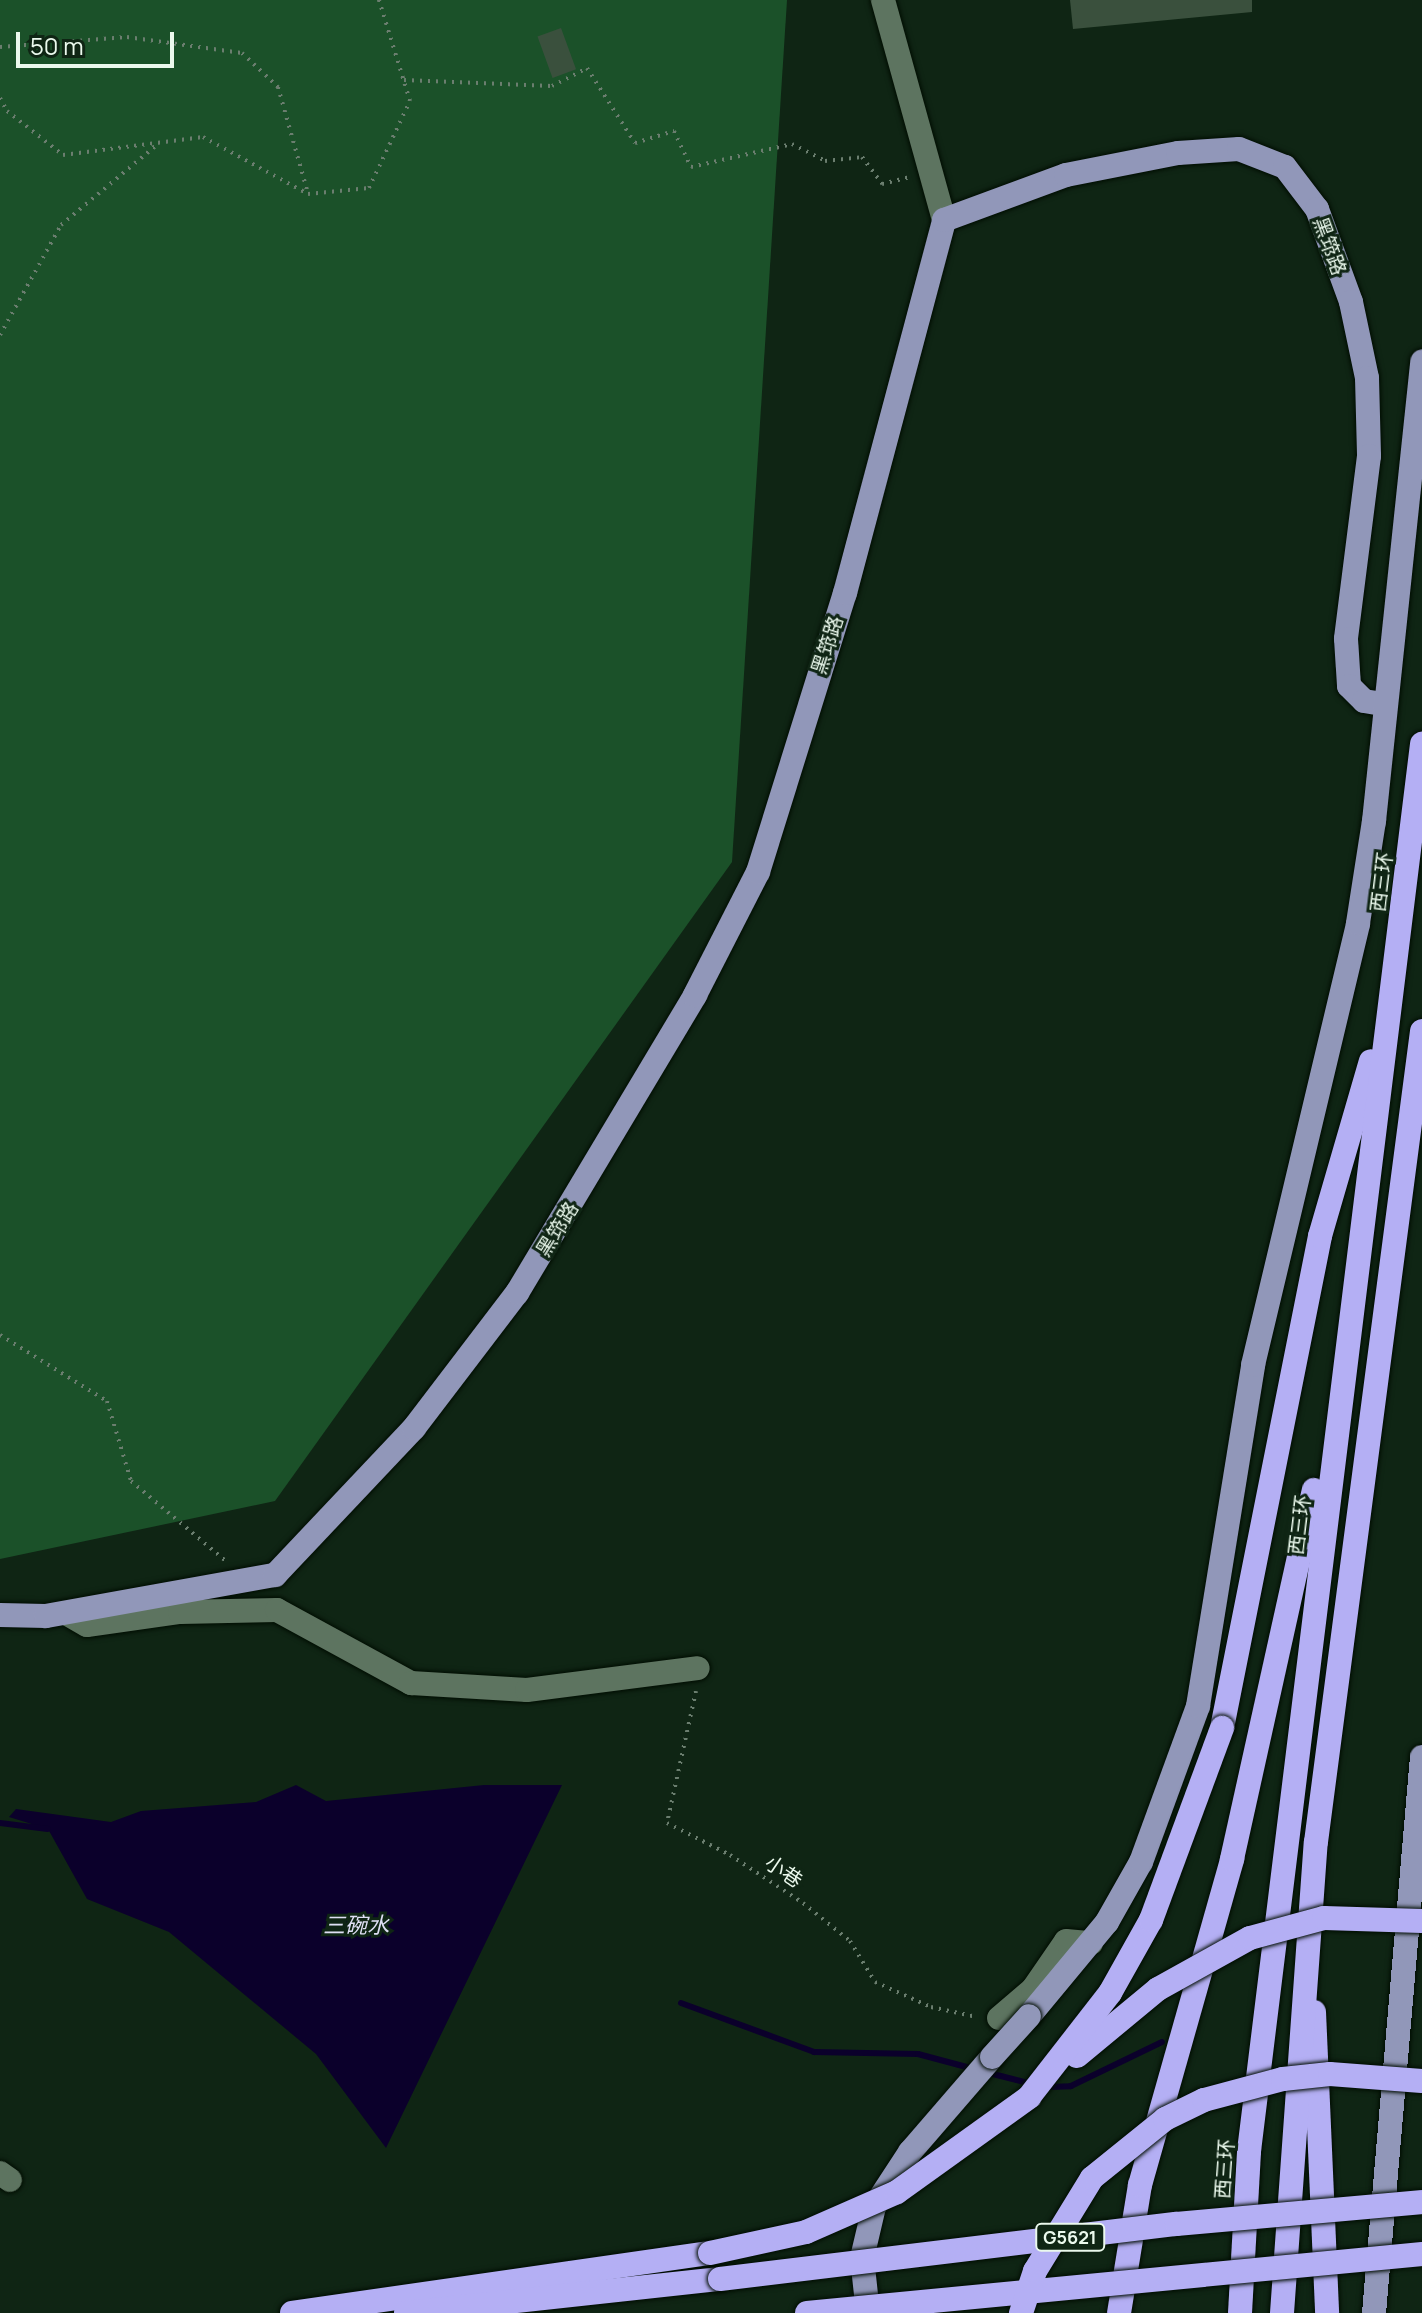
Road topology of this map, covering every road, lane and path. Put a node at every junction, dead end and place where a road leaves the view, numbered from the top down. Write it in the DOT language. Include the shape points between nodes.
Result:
graph roads {
  1 [pos="379,0"];
  2 [pos="883,0"];
  3 [pos="0,47"];
  4 [pos="404,80"];
  5 [pos="0,98"];
  6 [pos="159,143"];
  7 [pos="933,172"];
  8 [pos="308,194"];
  9 [pos="944,220"];
  10 [pos="0,335"];
  11 [pos="1422,362"];
  12 [pos="1382,704"];
  13 [pos="1422,744"];
  14 [pos="1392,989"];
  15 [pos="1422,1031"];
  16 [pos="0,1335"];
  17 [pos="1343,1371"];
  18 [pos="250,1581"];
  19 [pos="66,1613"];
  20 [pos="0,1615"];
  21 [pos="698,1668"];
  22 [pos="1422,1757"];
  23 [pos="1311,1897"];
  24 [pos="1422,1921"];
  25 [pos="1091,1943"];
  26 [pos="999,2018"];
  27 [pos="1422,2081"];
  28 [pos="1029,2097"];
  29 [pos="1422,2202"];
  30 [pos="1422,2254"];
  31 [pos="292,2313"];
  32 [pos="406,2313"];
  33 [pos="807,2313"];
  34 [pos="868,2313"];
  35 [pos="1021,2313"];
  36 [pos="1119,2313"];
  37 [pos="1240,2313"];
  38 [pos="1282,2313"];
  39 [pos="1327,2313"];
  40 [pos="1374,2313"];
  1 -- 4 [label="path"];
  2 -- 7 [label="street"];
  3 -- 8 [label="path" via="127,37 242,53 278,87"];
  4 -- 7 [label="path" via="552,86 587,68 635,143 674,131 691,167 792,144 825,161 862,157 882,184"];
  4 -- 8 [label="path" via="410,101 369,188"];
  5 -- 6 [label="path" via="7,111 63,155"];
  6 -- 8 [label="path" via="203,137"];
  6 -- 10 [label="path" via="61,225"];
  7 -- 9 [label="street"];
  9 -- 12 [label="main road, 黑筇路" via="1066,175 1178,153 1239,149 1285,167 1317,209 1351,302 1367,378 1369,456 1346,639 1349,686 1364,701"];
  9 -- 18 [label="main road, 黑筇路" via="845,593 758,872 729,934 517,1293 414,1428 318,1532 275,1575"];
  11 -- 12 [label="main road"];
  12 -- 25 [label="main road" via="1374,821 1358,923 1253,1365 1198,1706 1141,1862"];
  13 -- 14 [label="highway, 西三环"];
  14 -- 17 [label="highway, 西三环"];
  14 -- 28 [label="highway, bridge" via="1320,1236 1222,1728 1151,1920 1110,1993"];
  15 -- 23 [label="highway"];
  16 -- 18 [label="path" via="107,1401 131,1481"];
  17 -- 36 [label="highway" via="1232,1859 1140,2185"];
  17 -- 37 [label="highway, 西三环" via="1249,2151"];
  18 -- 19 [label="main road, 黑筇路"];
  19 -- 20 [label="main road, 黑筇路"];
  19 -- 21 [label="street" via="87,1625 180,1612 277,1610 360,1661 411,1683 527,1690"];
  21 -- 26 [label="path, 小巷" via="667,1823 730,1855 803,1903 850,1941 875,1982 960,2016"];
  22 -- 40 [label="main road"];
  23 -- 38 [label="highway"];
  23 -- 39 [label="highway"];
  24 -- 28 [label="highway, bridge" via="1324,1918 1223,1950 1121,2018"];
  25 -- 26 [label="street" via="1066,1941 1033,1989"];
  25 -- 34 [label="main road, bridge" via="951,2105 874,2207 862,2258"];
  27 -- 35 [label="highway, bridge" via="1330,2074 1283,2079 1204,2100 1165,2119 1129,2143 1084,2188 1035,2271"];
  28 -- 31 [label="highway, bridge" via="897,2192 806,2232 710,2253"];
  29 -- 32 [label="highway, G5621, bridge" via="1177,2224"];
  30 -- 33 [label="highway, bridge"];
}
